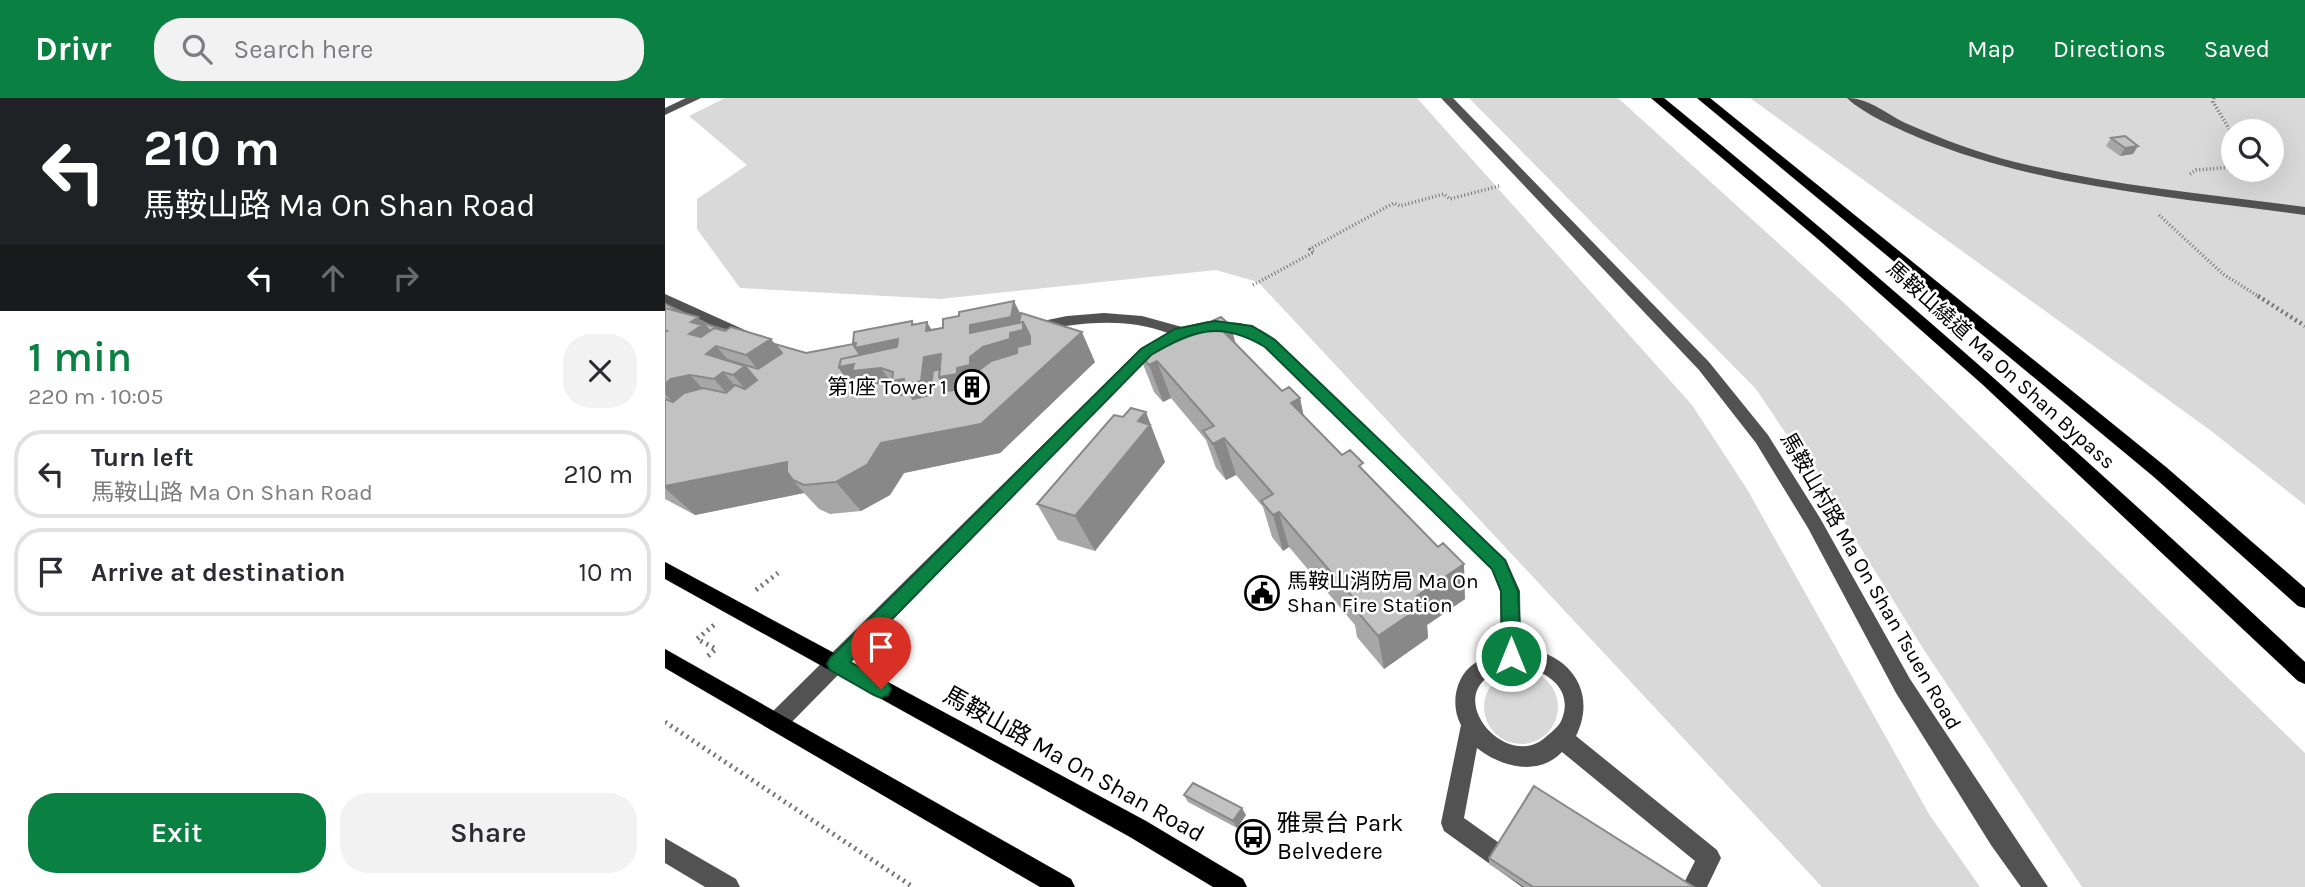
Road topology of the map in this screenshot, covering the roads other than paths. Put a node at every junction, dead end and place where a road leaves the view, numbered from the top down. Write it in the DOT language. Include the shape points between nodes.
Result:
graph roads {
  1 [pos="681,98"];
  2 [pos="695,98"];
  3 [pos="1447,98"];
  4 [pos="1657,98"];
  5 [pos="1703,98"];
  6 [pos="1853,98"];
  7 [pos="665,105"];
  8 [pos="665,112"];
  9 [pos="2101,170"];
  10 [pos="2075,179"];
  11 [pos="2305,212"];
  12 [pos="665,298"];
  13 [pos="1011,331"];
  14 [pos="1180,332"];
  15 [pos="765,345"];
  16 [pos="665,570"];
  17 [pos="2305,600"];
  18 [pos="1511,656"];
  19 [pos="665,658"];
  20 [pos="836,664"];
  21 [pos="2305,675"];
  22 [pos="777,722"];
  23 [pos="1470,727"];
  24 [pos="1563,739"];
  25 [pos="665,850"];
  26 [pos="728,887"];
  27 [pos="1063,887"];
  28 [pos="1235,887"];
  29 [pos="1542,887"];
  30 [pos="1694,887"];
  31 [pos="2036,887"];
  1 -- 7 [label="street"];
  2 -- 8 [label="street"];
  3 -- 31 [label="street, 馬鞍山村路 Ma On Shan Tsuen Road" via="1704,366 1762,439 1903,686"];
  4 -- 21 [label="main road, 馬鞍山繞道 Ma On Shan Bypass" via="1931,329"];
  5 -- 17 [label="main road, 馬鞍山繞道 Ma On Shan Bypass" via="2160,472"];
  6 -- 10 [label="street" via="1941,142"];
  9 -- 10 [label="street"];
  10 -- 11 [label="street"];
  12 -- 15 [label="street"];
  13 -- 14 [label="street" via="1106,316 1146,320"];
  14 -- 18 [label="street" via="1223,326 1260,335 1499,565 1510,591"];
  14 -- 20 [label="street" via="1146,352"];
  16 -- 20 [label="main road, 馬鞍山路 Ma On Shan Road"];
  18 -- 23 [label="street" via="1482,669 1472,681 1465,712"];
  18 -- 24 [label="street" via="1548,663 1571,689 1575,706"];
  19 -- 22 [label="main road"];
  20 -- 22 [label="street"];
  20 -- 28 [label="main road, 馬鞍山路 Ma On Shan Road"];
  22 -- 27 [label="main road"];
  23 -- 24 [label="street" via="1495,751 1513,756 1540,753"];
  23 -- 29 [label="street" via="1452,822"];
  24 -- 30 [label="street" via="1709,858"];
  25 -- 26 [label="street"];
}
